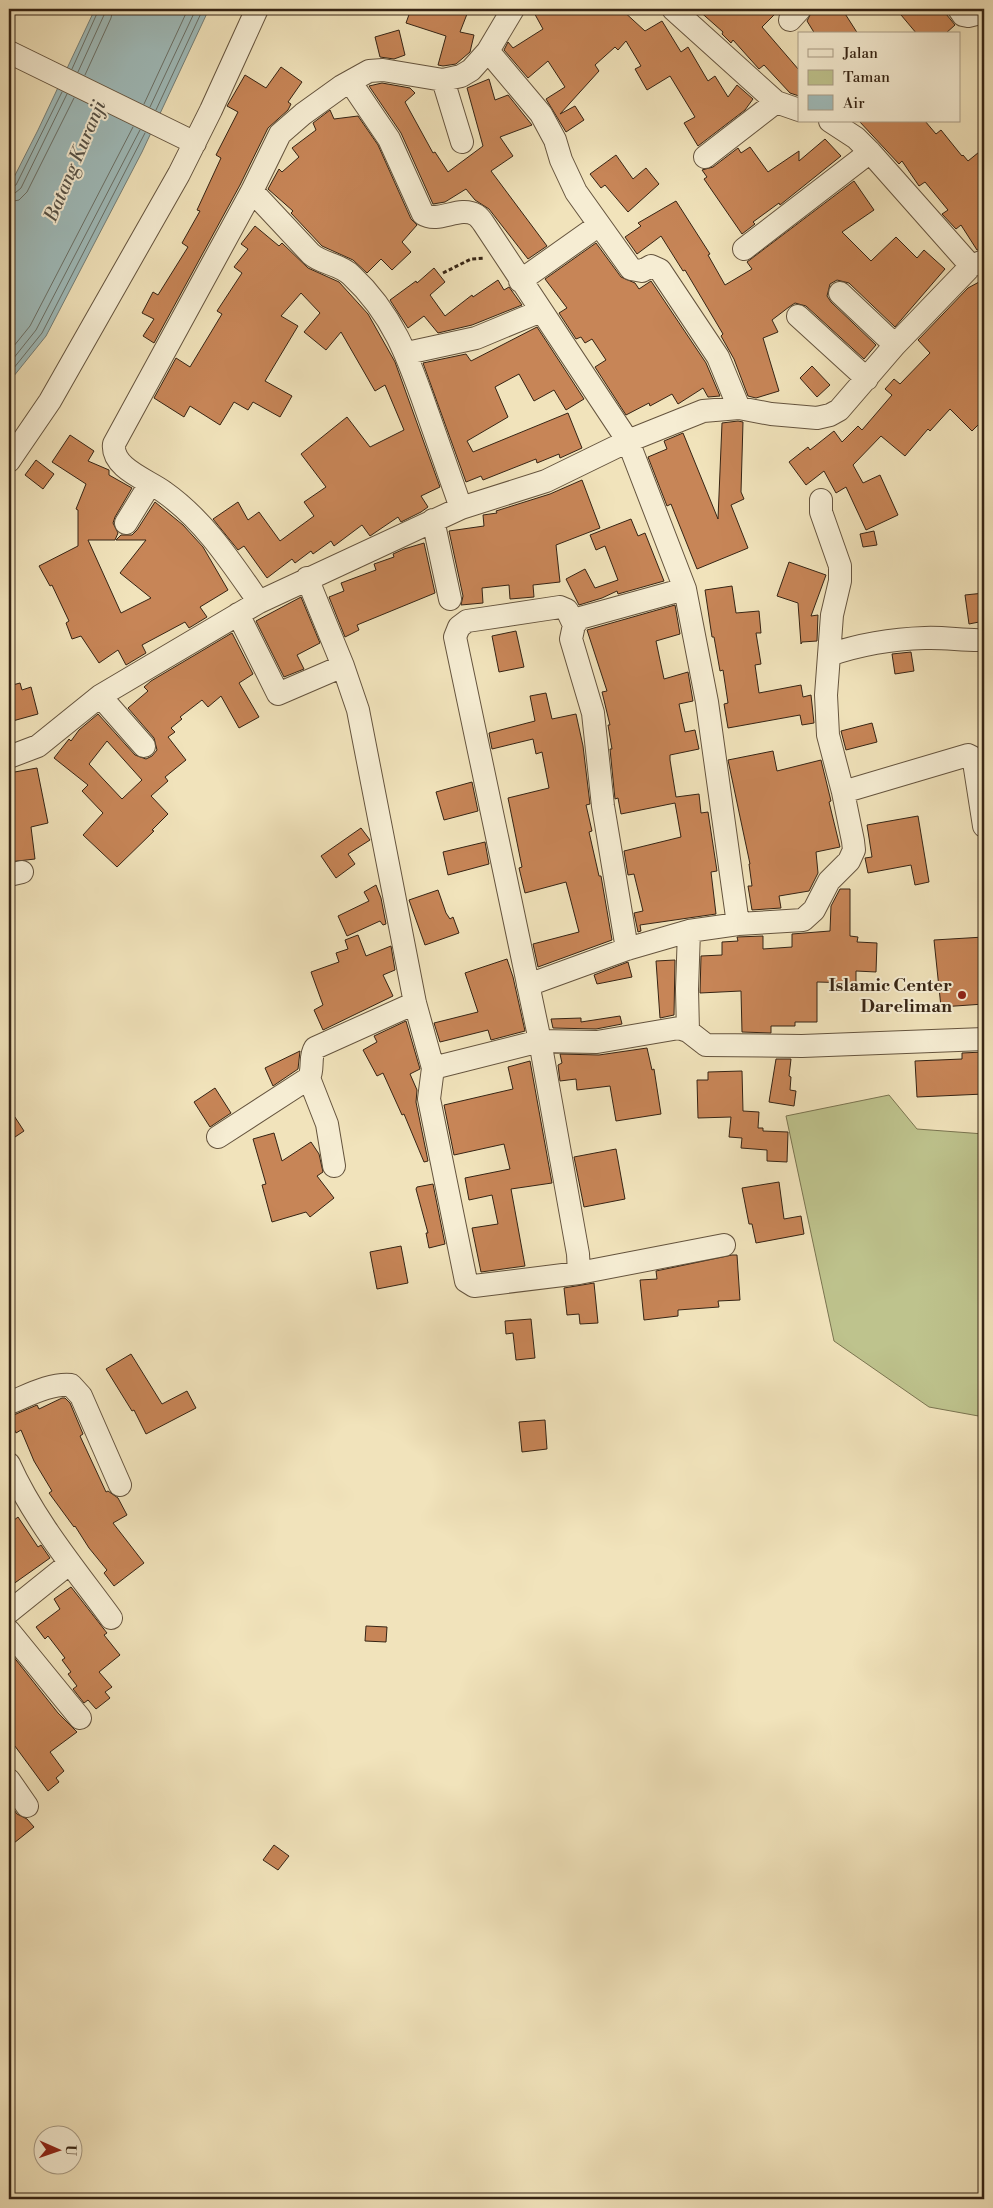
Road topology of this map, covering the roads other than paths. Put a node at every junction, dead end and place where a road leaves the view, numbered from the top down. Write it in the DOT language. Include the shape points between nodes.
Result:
graph roads {
  1 [pos="257,9"];
  2 [pos="513,9"];
  3 [pos="674,9"];
  4 [pos="959,9"];
  5 [pos="984,12"];
  6 [pos="488,51"];
  7 [pos="9,52"];
  8 [pos="443,80"];
  9 [pos="351,83"];
  10 [pos="776,102"];
  11 [pos="798,110"];
  12 [pos="832,122"];
  13 [pos="189,140"];
  14 [pos="462,142"];
  15 [pos="870,152"];
  16 [pos="705,157"];
  17 [pos="252,191"];
  18 [pos="599,225"];
  19 [pos="744,249"];
  20 [pos="977,263"];
  21 [pos="520,281"];
  22 [pos="840,293"];
  23 [pos="540,311"];
  24 [pos="798,316"];
  25 [pos="895,345"];
  26 [pos="407,353"];
  27 [pos="868,379"];
  28 [pos="739,408"];
  29 [pos="628,442"];
  30 [pos="9,461"];
  31 [pos="150,484"];
  32 [pos="821,500"];
  33 [pos="461,508"];
  34 [pos="434,520"];
  35 [pos="126,523"];
  36 [pos="307,578"];
  37 [pos="685,589"];
  38 [pos="450,599"];
  39 [pos="259,602"];
  40 [pos="238,614"];
  41 [pos="574,625"];
  42 [pos="984,640"];
  43 [pos="829,654"];
  44 [pos="342,666"];
  45 [pos="100,696"];
  46 [pos="144,746"];
  47 [pos="9,757"];
  48 [pos="843,792"];
  49 [pos="984,826"];
  50 [pos="738,924"];
  51 [pos="689,931"];
  52 [pos="627,949"];
  53 [pos="528,986"];
  54 [pos="415,1003"];
  55 [pos="688,1031"];
  56 [pos="984,1038"];
  57 [pos="540,1042"];
  58 [pos="433,1068"];
  59 [pos="309,1078"];
  60 [pos="218,1137"];
  61 [pos="334,1166"];
  62 [pos="724,1245"];
  63 [pos="578,1273"];
  64 [pos="9,1403"];
  65 [pos="9,1464"];
  66 [pos="120,1485"];
  67 [pos="14,1491"];
  68 [pos="70,1563"];
  69 [pos="9,1612"];
  70 [pos="111,1618"];
  71 [pos="9,1631"];
  72 [pos="80,1718"];
  73 [pos="9,1780"];
  74 [pos="27,1806"];
  1 -- 13 [label="street"];
  2 -- 6 [label="street"];
  3 -- 10 [label="street"];
  4 -- 5 [label="street" via="968,16"];
  6 -- 8 [label="street" via="471,70"];
  6 -- 18 [label="street" via="541,114 576,192"];
  7 -- 13 [label="street"];
  8 -- 9 [label="street" via="383,70 369,71"];
  8 -- 14 [label="street"];
  9 -- 17 [label="street" via="292,121 280,134"];
  9 -- 21 [label="street" via="389,139 423,214 432,218 463,212 475,214"];
  10 -- 11 [label="street"];
  10 -- 16 [label="street"];
  12 -- 15 [label="street"];
  13 -- 30 [label="street" via="179,174 50,401"];
  15 -- 19 [label="street"];
  15 -- 20 [label="street"];
  17 -- 26 [label="street" via="317,260 334,264 364,288 378,304"];
  17 -- 31 [label="street" via="114,444 115,456 120,463"];
  18 -- 21 [label="street"];
  18 -- 28 [label="street" via="631,269 642,271 651,266 660,270 718,356"];
  20 -- 25 [label="street"];
  21 -- 23 [label="street"];
  22 -- 25 [label="street"];
  23 -- 26 [label="street" via="476,338"];
  23 -- 29 [label="street"];
  24 -- 27 [label="street"];
  25 -- 27 [label="street"];
  26 -- 33 [label="street"];
  27 -- 28 [label="street" via="830,416 771,414"];
  28 -- 29 [label="street" via="703,411"];
  29 -- 33 [label="street" via="546,481"];
  29 -- 37 [label="street"];
  31 -- 35 [label="street"];
  31 -- 39 [label="street" via="178,502 201,524"];
  32 -- 43 [label="street" via="821,512 840,566"];
  33 -- 34 [label="street"];
  34 -- 36 [label="street"];
  34 -- 38 [label="street"];
  36 -- 39 [label="street"];
  36 -- 44 [label="street"];
  37 -- 41 [label="street" via="580,618"];
  37 -- 50 [label="street" via="707,702"];
  39 -- 40 [label="street"];
  40 -- 44 [label="street" via="278,694"];
  40 -- 45 [label="street"];
  41 -- 52 [label="street" via="571,639 593,713 603,806"];
  41 -- 53 [label="street" via="567,610 560,607 467,621 454,637"];
  42 -- 43 [label="street" via="893,640"];
  43 -- 48 [label="street" via="828,735"];
  44 -- 54 [label="street" via="358,710"];
  45 -- 46 [label="street"];
  45 -- 47 [label="street" via="44,742"];
  48 -- 49 [label="street" via="968,755 974,762"];
  48 -- 50 [label="street" via="854,850 849,861 830,881 814,910 803,920"];
  50 -- 51 [label="street"];
  51 -- 52 [label="street"];
  51 -- 55 [label="street"];
  52 -- 53 [label="street"];
  53 -- 57 [label="street"];
  54 -- 58 [label="street"];
  54 -- 59 [label="street" via="315,1048 311,1054"];
  55 -- 56 [label="street" via="706,1045 802,1046"];
  55 -- 57 [label="street" via="679,1028 597,1042"];
  57 -- 58 [label="street"];
  57 -- 63 [label="street" via="578,1254"];
  58 -- 63 [label="street" via="428,1099 466,1281 474,1286"];
  59 -- 60 [label="street"];
  59 -- 61 [label="street" via="327,1124"];
  62 -- 63 [label="street"];
  64 -- 66 [label="street" via="50,1388 71,1385 81,1396"];
  65 -- 67 [label="street"];
  67 -- 68 [label="street"];
  68 -- 69 [label="street"];
  68 -- 70 [label="street"];
  71 -- 72 [label="street"];
  73 -- 74 [label="street"];
}
